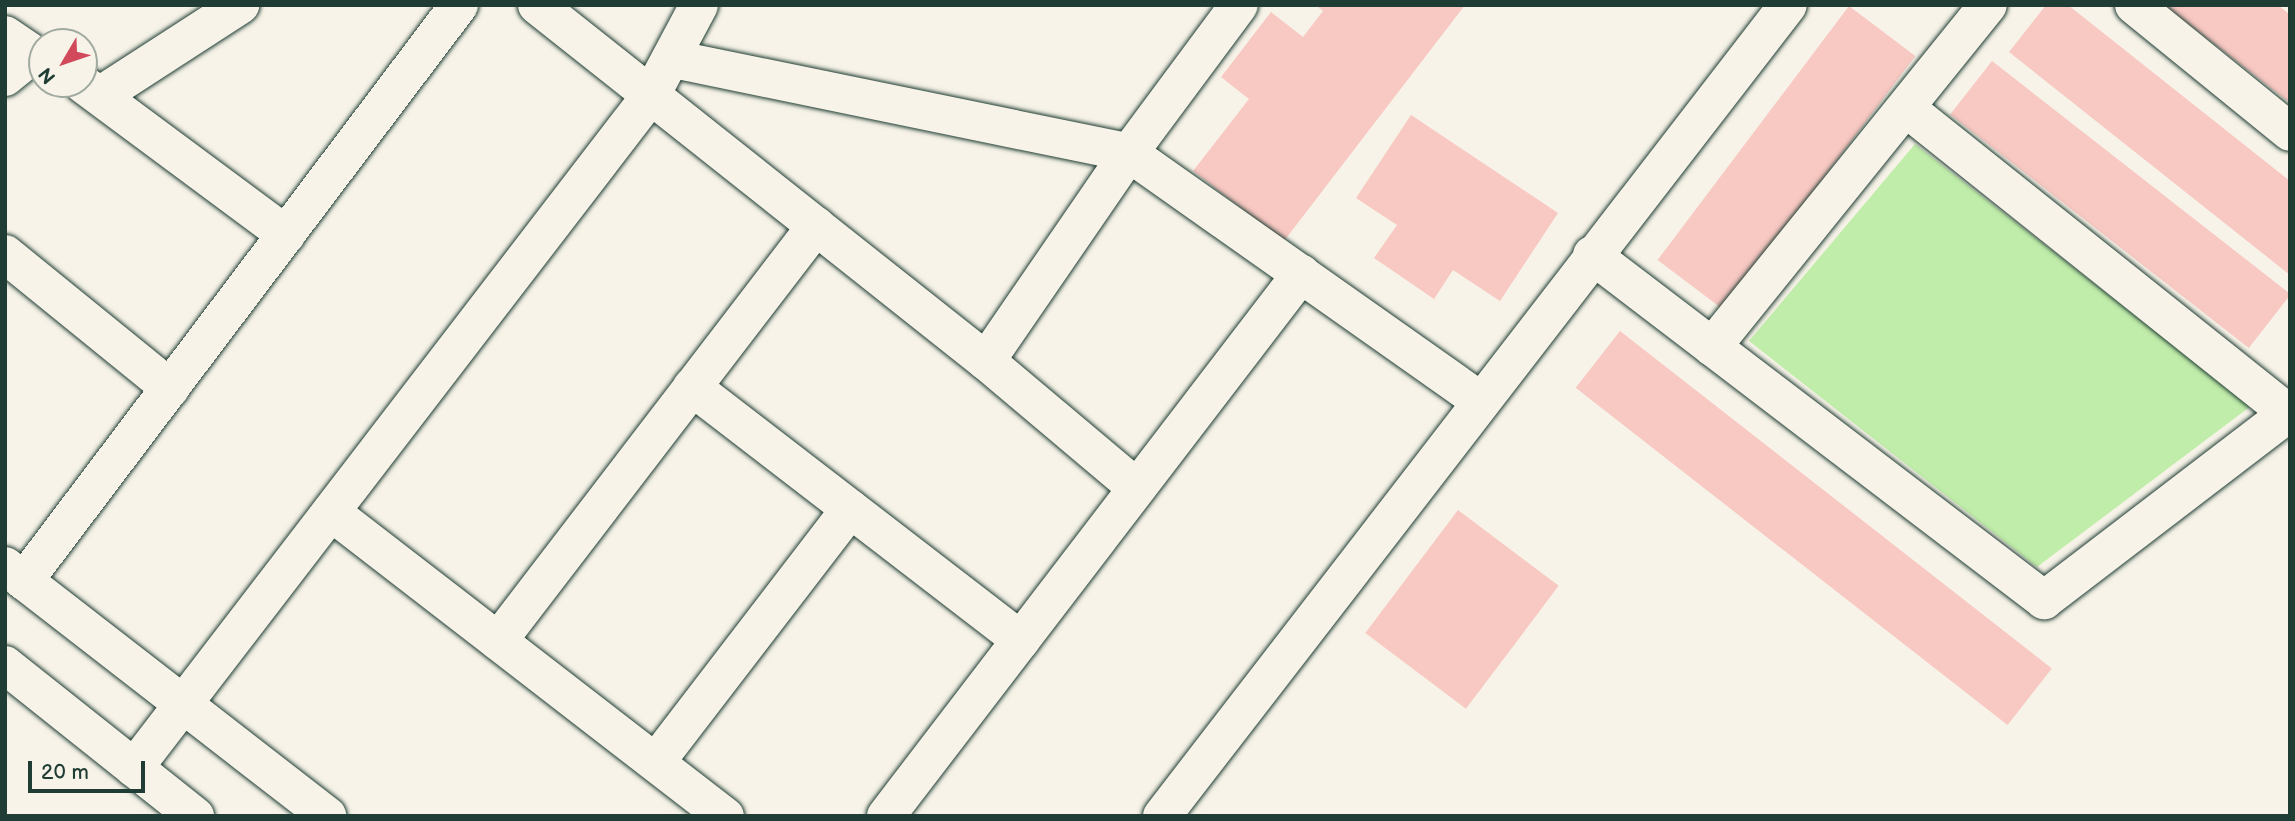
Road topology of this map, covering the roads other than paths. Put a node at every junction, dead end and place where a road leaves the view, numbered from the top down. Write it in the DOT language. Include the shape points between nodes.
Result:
graph roads {
  1 [pos="240,5"];
  2 [pos="459,5"];
  3 [pos="537,5"];
  4 [pos="699,5"];
  5 [pos="1239,5"];
  6 [pos="1787,5"];
  7 [pos="1989,5"];
  8 [pos="2134,5"];
  9 [pos="673,59"];
  10 [pos="98,86"];
  11 [pos="98,94"];
  12 [pos="651,96"];
  13 [pos="1906,108"];
  14 [pos="2290,132"];
  15 [pos="1129,153"];
  16 [pos="816,226"];
  17 [pos="286,235"];
  18 [pos="5,254"];
  19 [pos="1591,255"];
  20 [pos="1301,274"];
  21 [pos="1712,347"];
  22 [pos="986,361"];
  23 [pos="692,387"];
  24 [pos="170,388"];
  25 [pos="1479,400"];
  26 [pos="2289,412"];
  27 [pos="1137,488"];
  28 [pos="850,509"];
  29 [pos="331,512"];
  30 [pos="15,573"];
  31 [pos="1021,640"];
  32 [pos="498,641"];
  33 [pos="5,665"];
  34 [pos="183,704"];
  35 [pos="656,762"];
  36 [pos="134,768"];
  37 [pos="195,816"];
  38 [pos="327,816"];
  39 [pos="725,816"];
  40 [pos="886,816"];
  41 [pos="1162,816"];
  1 -- 10 [label="street"];
  2 -- 17 [label="street"];
  3 -- 12 [label="street"];
  4 -- 9 [label="street"];
  5 -- 15 [label="street"];
  6 -- 19 [label="street"];
  7 -- 13 [label="street"];
  8 -- 14 [label="street"];
  9 -- 12 [label="street"];
  9 -- 15 [label="street"];
  11 -- 17 [label="street"];
  12 -- 16 [label="street"];
  12 -- 29 [label="street"];
  13 -- 21 [label="street"];
  13 -- 26 [label="street"];
  15 -- 20 [label="street"];
  15 -- 22 [label="street"];
  16 -- 22 [label="street"];
  16 -- 23 [label="street"];
  17 -- 24 [label="street"];
  18 -- 24 [label="street"];
  19 -- 21 [label="street"];
  19 -- 25 [label="street"];
  20 -- 25 [label="street"];
  20 -- 27 [label="street"];
  21 -- 26 [label="street" via="2044,600"];
  22 -- 27 [label="street"];
  23 -- 28 [label="street"];
  23 -- 32 [label="street"];
  24 -- 30 [label="street"];
  25 -- 41 [label="street"];
  27 -- 31 [label="street"];
  28 -- 31 [label="street"];
  28 -- 35 [label="street"];
  29 -- 32 [label="street"];
  29 -- 34 [label="street"];
  30 -- 34 [label="street"];
  31 -- 40 [label="street"];
  32 -- 35 [label="street"];
  33 -- 36 [label="street"];
  34 -- 36 [label="street"];
  34 -- 38 [label="street"];
  35 -- 39 [label="street"];
  36 -- 37 [label="street"];
}
